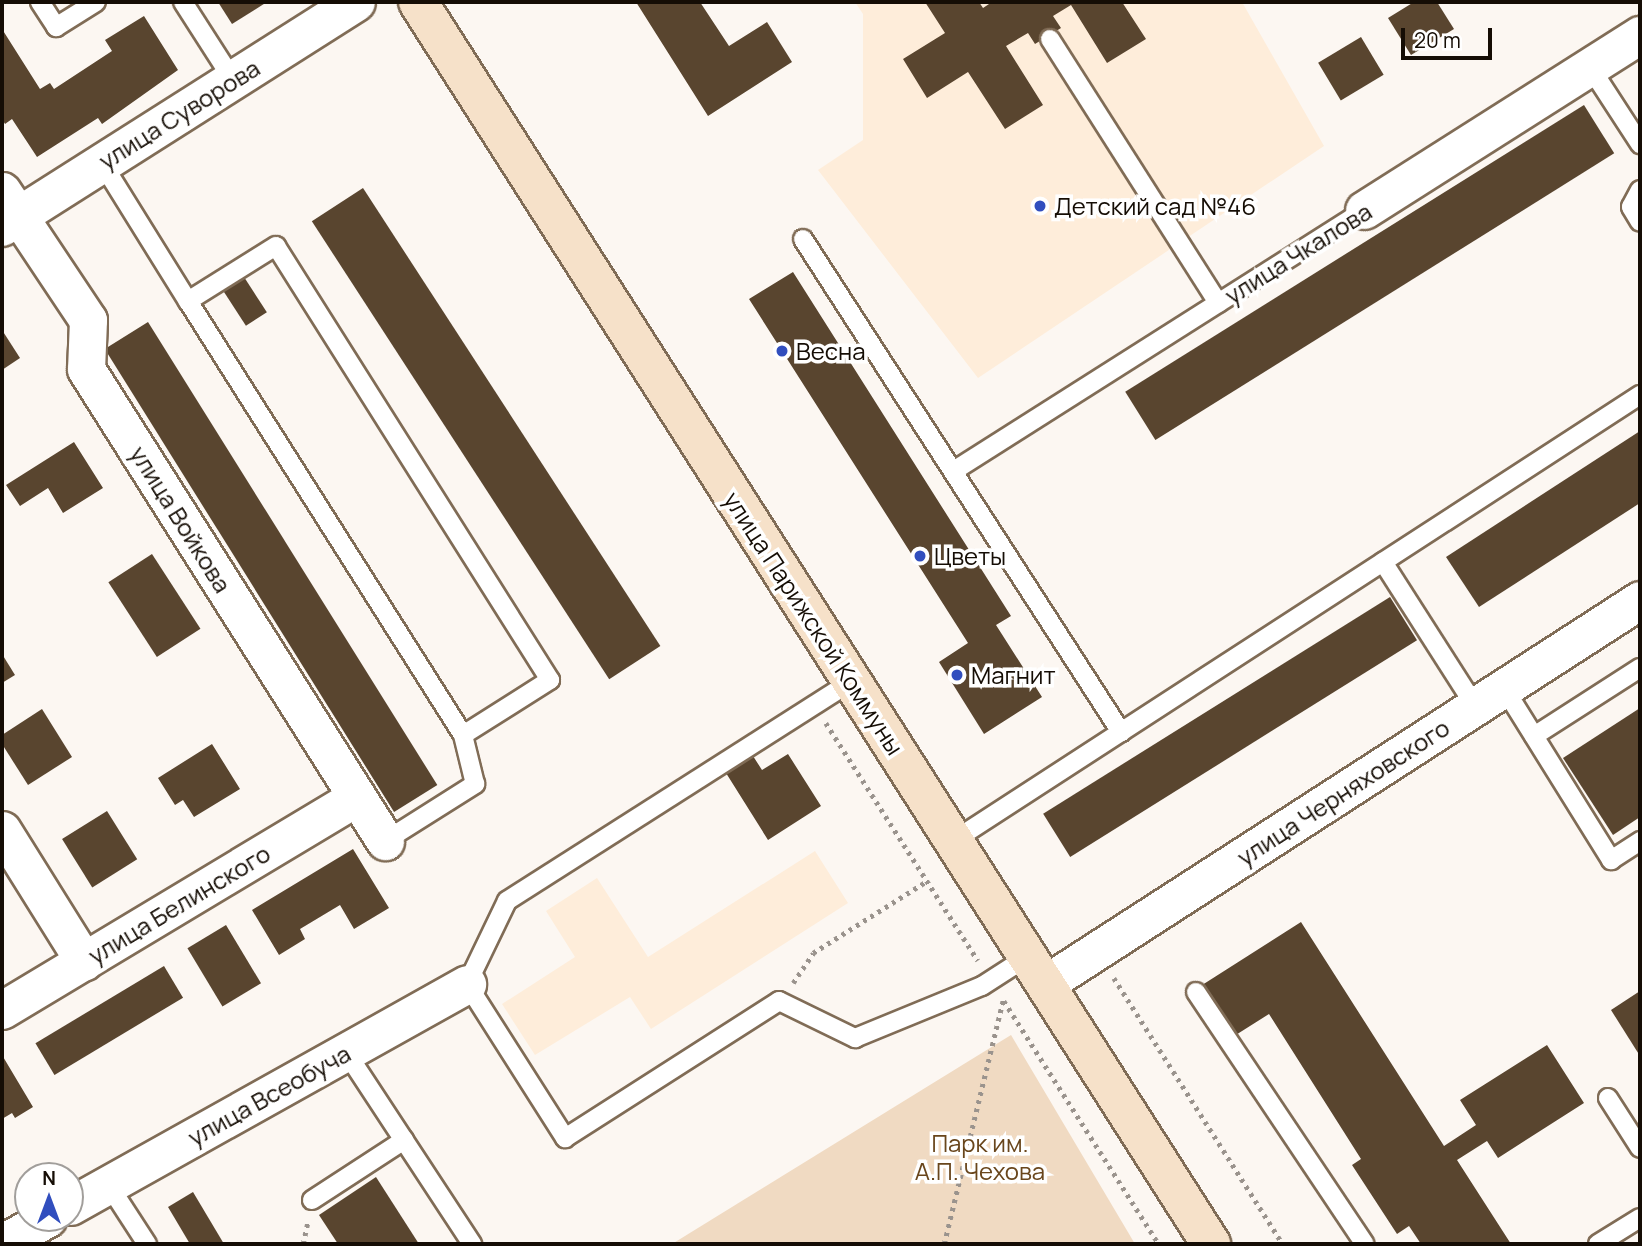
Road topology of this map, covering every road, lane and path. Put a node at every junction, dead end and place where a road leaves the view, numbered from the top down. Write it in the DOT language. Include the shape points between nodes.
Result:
graph roads {
  1 [pos="40,2"];
  2 [pos="96,2"];
  3 [pos="183,2"];
  4 [pos="356,2"];
  5 [pos="418,2"];
  6 [pos="1640,35"];
  7 [pos="1050,39"];
  8 [pos="1590,66"];
  9 [pos="233,80"];
  10 [pos="1640,144"];
  11 [pos="102,163"];
  12 [pos="1640,190"];
  13 [pos="1364,210"];
  14 [pos="7,211"];
  15 [pos="1640,222"];
  16 [pos="803,239"];
  17 [pos="188,301"];
  18 [pos="1218,303"];
  19 [pos="1640,396"];
  20 [pos="955,470"];
  21 [pos="1383,562"];
  22 [pos="1640,600"];
  23 [pos="1640,668"];
  24 [pos="852,681"];
  25 [pos="1489,697"];
  26 [pos="1121,732"];
  27 [pos="463,735"];
  28 [pos="1535,736"];
  29 [pos="357,797"];
  30 [pos="2,830"];
  31 [pos="385,841"];
  32 [pos="953,841"];
  33 [pos="1640,841"];
  34 [pos="927,881"];
  35 [pos="1096,951"];
  36 [pos="84,961"];
  37 [pos="1036,970"];
  38 [pos="467,984"];
  39 [pos="1196,992"];
  40 [pos="1003,999"];
  41 [pos="779,1001"];
  42 [pos="2,1010"];
  43 [pos="346,1052"];
  44 [pos="1608,1098"];
  45 [pos="404,1140"];
  46 [pos="1640,1148"];
  47 [pos="108,1184"];
  48 [pos="84,1198"];
  49 [pos="312,1200"];
  50 [pos="1640,1217"];
  51 [pos="23,1232"];
  52 [pos="1199,1240"];
  53 [pos="2,1244"];
  54 [pos="146,1244"];
  55 [pos="472,1244"];
  56 [pos="944,1244"];
  57 [pos="1283,1244"];
  58 [pos="1365,1244"];
  59 [pos="1598,1244"];
  1 -- 2 [label="lane" via="56,27"];
  3 -- 9 [label="lane"];
  4 -- 9 [label="street, улица Суворова"];
  5 -- 24 [label="main road, улица Парижской Коммуны"];
  6 -- 8 [label="street, улица Чкалова"];
  7 -- 18 [label="lane"];
  8 -- 10 [label="lane"];
  8 -- 13 [label="street, улица Чкалова"];
  9 -- 11 [label="street, улица Суворова"];
  11 -- 14 [label="street, улица Суворова"];
  11 -- 17 [label="lane"];
  12 -- 15 [label="lane" via="1631,207"];
  13 -- 18 [label="lane, улица Чкалова"];
  14 -- 29 [label="street, улица Войкова" via="88,320 86,369"];
  16 -- 20 [label="lane"];
  17 -- 27 [label="lane"];
  17 -- 27 [label="lane" via="276,246 550,680"];
  18 -- 20 [label="lane, улица Чкалова"];
  19 -- 21 [label="lane"];
  20 -- 26 [label="lane"];
  21 -- 25 [label="lane"];
  21 -- 26 [label="lane"];
  22 -- 25 [label="street, улица Черняховского"];
  23 -- 28 [label="lane"];
  24 -- 32 [label="main road, улица Парижской Коммуны"];
  24 -- 38 [label="lane" via="507,901"];
  25 -- 28 [label="lane"];
  25 -- 35 [label="street, улица Черняховского"];
  26 -- 32 [label="lane"];
  27 -- 31 [label="lane" via="474,784"];
  28 -- 33 [label="lane" via="1611,860"];
  29 -- 31 [label="street, улица Войкова"];
  29 -- 36 [label="street, улица Белинского"];
  30 -- 36 [label="street"];
  32 -- 37 [label="main road, улица Парижской Коммуны"];
  34 -- 41 [label="path" via="813,954"];
  35 -- 37 [label="street, улица Черняховского"];
  35 -- 57 [label="path"];
  36 -- 42 [label="street, улица Белинского"];
  37 -- 41 [label="lane" via="982,986 855,1038"];
  37 -- 52 [label="main road, улица Парижской Коммуны"];
  38 -- 41 [label="lane" via="565,1138"];
  38 -- 43 [label="street, улица Всеобуча"];
  39 -- 58 [label="lane"];
  40 -- 56 [label="path"];
  43 -- 45 [label="lane"];
  43 -- 47 [label="street, улица Всеобуча"];
  44 -- 46 [label="lane"];
  45 -- 49 [label="lane"];
  45 -- 55 [label="lane"];
  47 -- 48 [label="street, улица Всеобуча"];
  47 -- 54 [label="lane"];
  50 -- 59 [label="lane"];
  51 -- 53 [label="street"];
}
